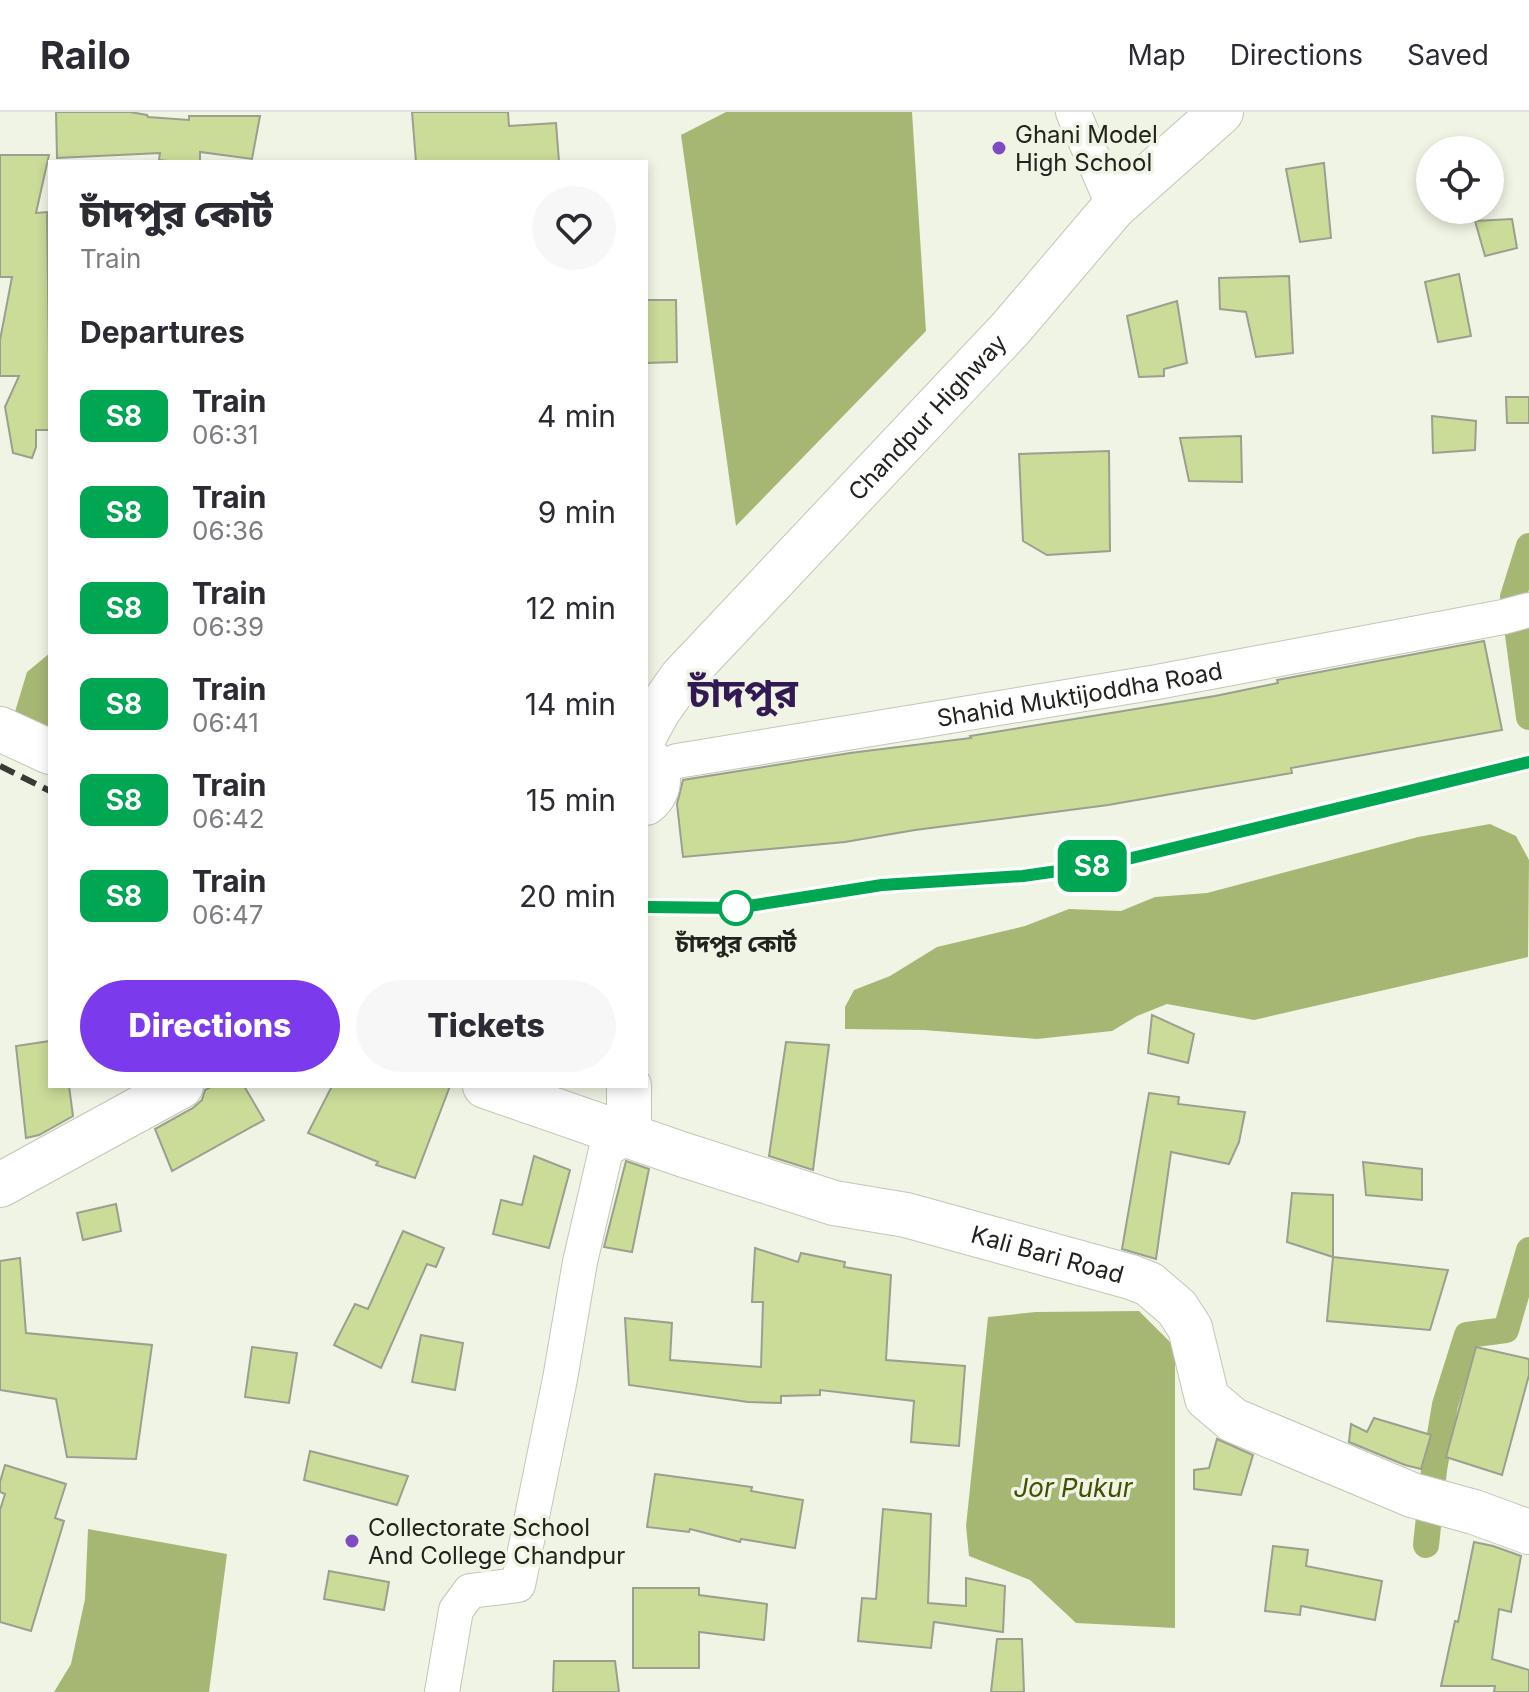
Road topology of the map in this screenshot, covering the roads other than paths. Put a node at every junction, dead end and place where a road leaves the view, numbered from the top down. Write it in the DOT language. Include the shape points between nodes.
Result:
graph roads {
  1 [pos="1073,112"];
  2 [pos="1221,112"];
  3 [pos="1114,207"];
  4 [pos="1516,614"];
  5 [pos="0,729"];
  6 [pos="654,749"];
  7 [pos="48,751"];
  8 [pos="177,1088"];
  9 [pos="491,1088"];
  10 [pos="629,1088"];
  11 [pos="629,1136"];
  12 [pos="0,1185"];
  13 [pos="1529,1532"];
  14 [pos="442,1692"];
  1 -- 3 [label="street"];
  2 -- 3 [label="main road, Chandpur Highway"];
  3 -- 6 [label="main road, Chandpur Highway" via="1011,328 682,677"];
  4 -- 6 [label="street, Shahid Muktijoddha Road" via="1157,682"];
  5 -- 7 [label="main road"];
  8 -- 12 [label="main road"];
  9 -- 11 [label="main road, Kali Bari Road"];
  10 -- 11 [label="main road"];
  11 -- 13 [label="main road, Kali Bari Road" via="834,1203 906,1215 1149,1284 1177,1308 1190,1328 1207,1398 1233,1420 1412,1495"];
  11 -- 14 [label="street" via="606,1150 518,1585 470,1591 456,1610"];
}
